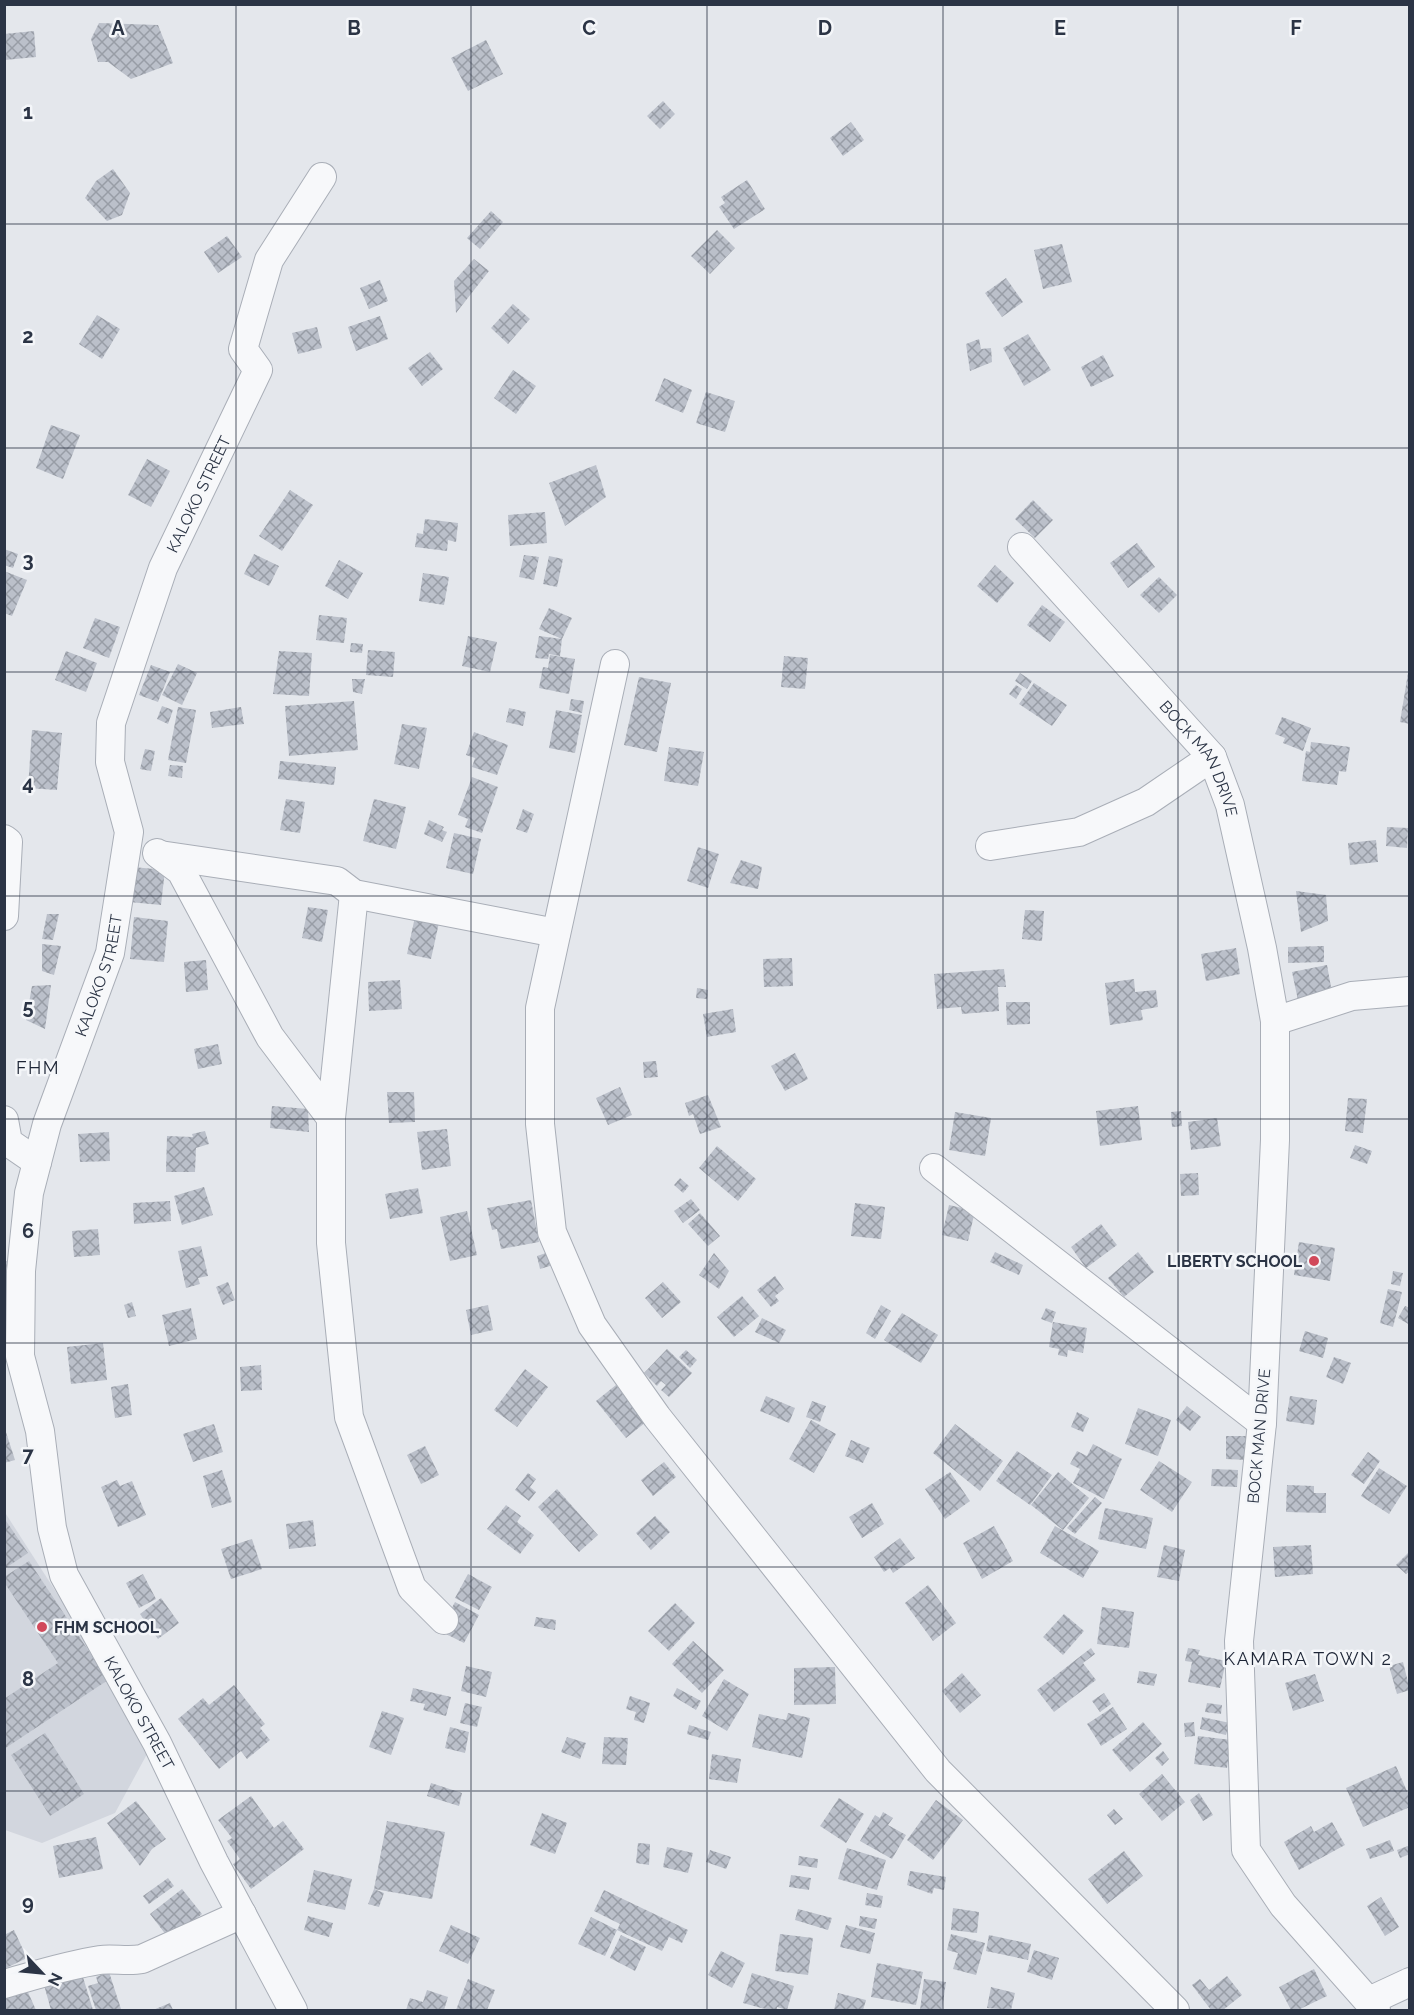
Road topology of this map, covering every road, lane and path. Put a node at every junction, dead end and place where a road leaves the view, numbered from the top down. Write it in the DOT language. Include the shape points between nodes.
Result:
graph roads {
  1 [pos="322,177"];
  2 [pos="1022,547"];
  3 [pos="615,664"];
  4 [pos="1212,757"];
  5 [pos="129,832"];
  6 [pos="4,839"];
  7 [pos="990,846"];
  8 [pos="160,855"];
  9 [pos="354,894"];
  10 [pos="4,916"];
  11 [pos="556,933"];
  12 [pos="1410,991"];
  13 [pos="1275,1021"];
  14 [pos="331,1118"];
  15 [pos="4,1120"];
  16 [pos="37,1162"];
  17 [pos="934,1168"];
  18 [pos="1262,1423"];
  19 [pos="444,1620"];
  20 [pos="242,1914"];
  21 [pos="1410,1982"];
  22 [pos="4,1984"];
  23 [pos="1372,2006"];
  24 [pos="293,2010"];
  25 [pos="1176,2010"];
  1 -- 5 [label="street, KALOKO STREET" via="269,260 243,349 258,370 163,568 111,723 110,762"];
  2 -- 4 [label="street, BOCK MAN DRIVE"];
  3 -- 11 [label="street"];
  4 -- 7 [label="street" via="1146,802 1079,832"];
  4 -- 13 [label="street, BOCK MAN DRIVE" via="1230,805 1263,948"];
  5 -- 8 [label="street"];
  5 -- 16 [label="street, KALOKO STREET" via="110,953 47,1124"];
  6 -- 10 [label="street" via="8,842"];
  8 -- 9 [label="street" via="337,881"];
  8 -- 14 [label="street" via="181,871 270,1037"];
  9 -- 11 [label="street"];
  9 -- 14 [label="street"];
  11 -- 25 [label="street" via="540,1008 540,1124 552,1232 592,1325 657,1418 938,1771"];
  12 -- 13 [label="street" via="1352,996"];
  13 -- 18 [label="street, BOCK MAN DRIVE" via="1275,1140"];
  14 -- 19 [label="street" via="332,1243 349,1417 412,1588"];
  15 -- 16 [label="street" via="8,1142"];
  16 -- 20 [label="street, KALOKO STREET" via="29,1193 21,1271 20,1356 40,1431 52,1528 64,1575 157,1743"];
  17 -- 18 [label="street"];
  18 -- 23 [label="street, BOCK MAN DRIVE" via="1239,1641 1246,1850 1284,1905"];
  20 -- 22 [label="street" via="142,1959 104,1959"];
  20 -- 24 [label="street, KALOKO STREET"];
  21 -- 23 [label="street"];
}
